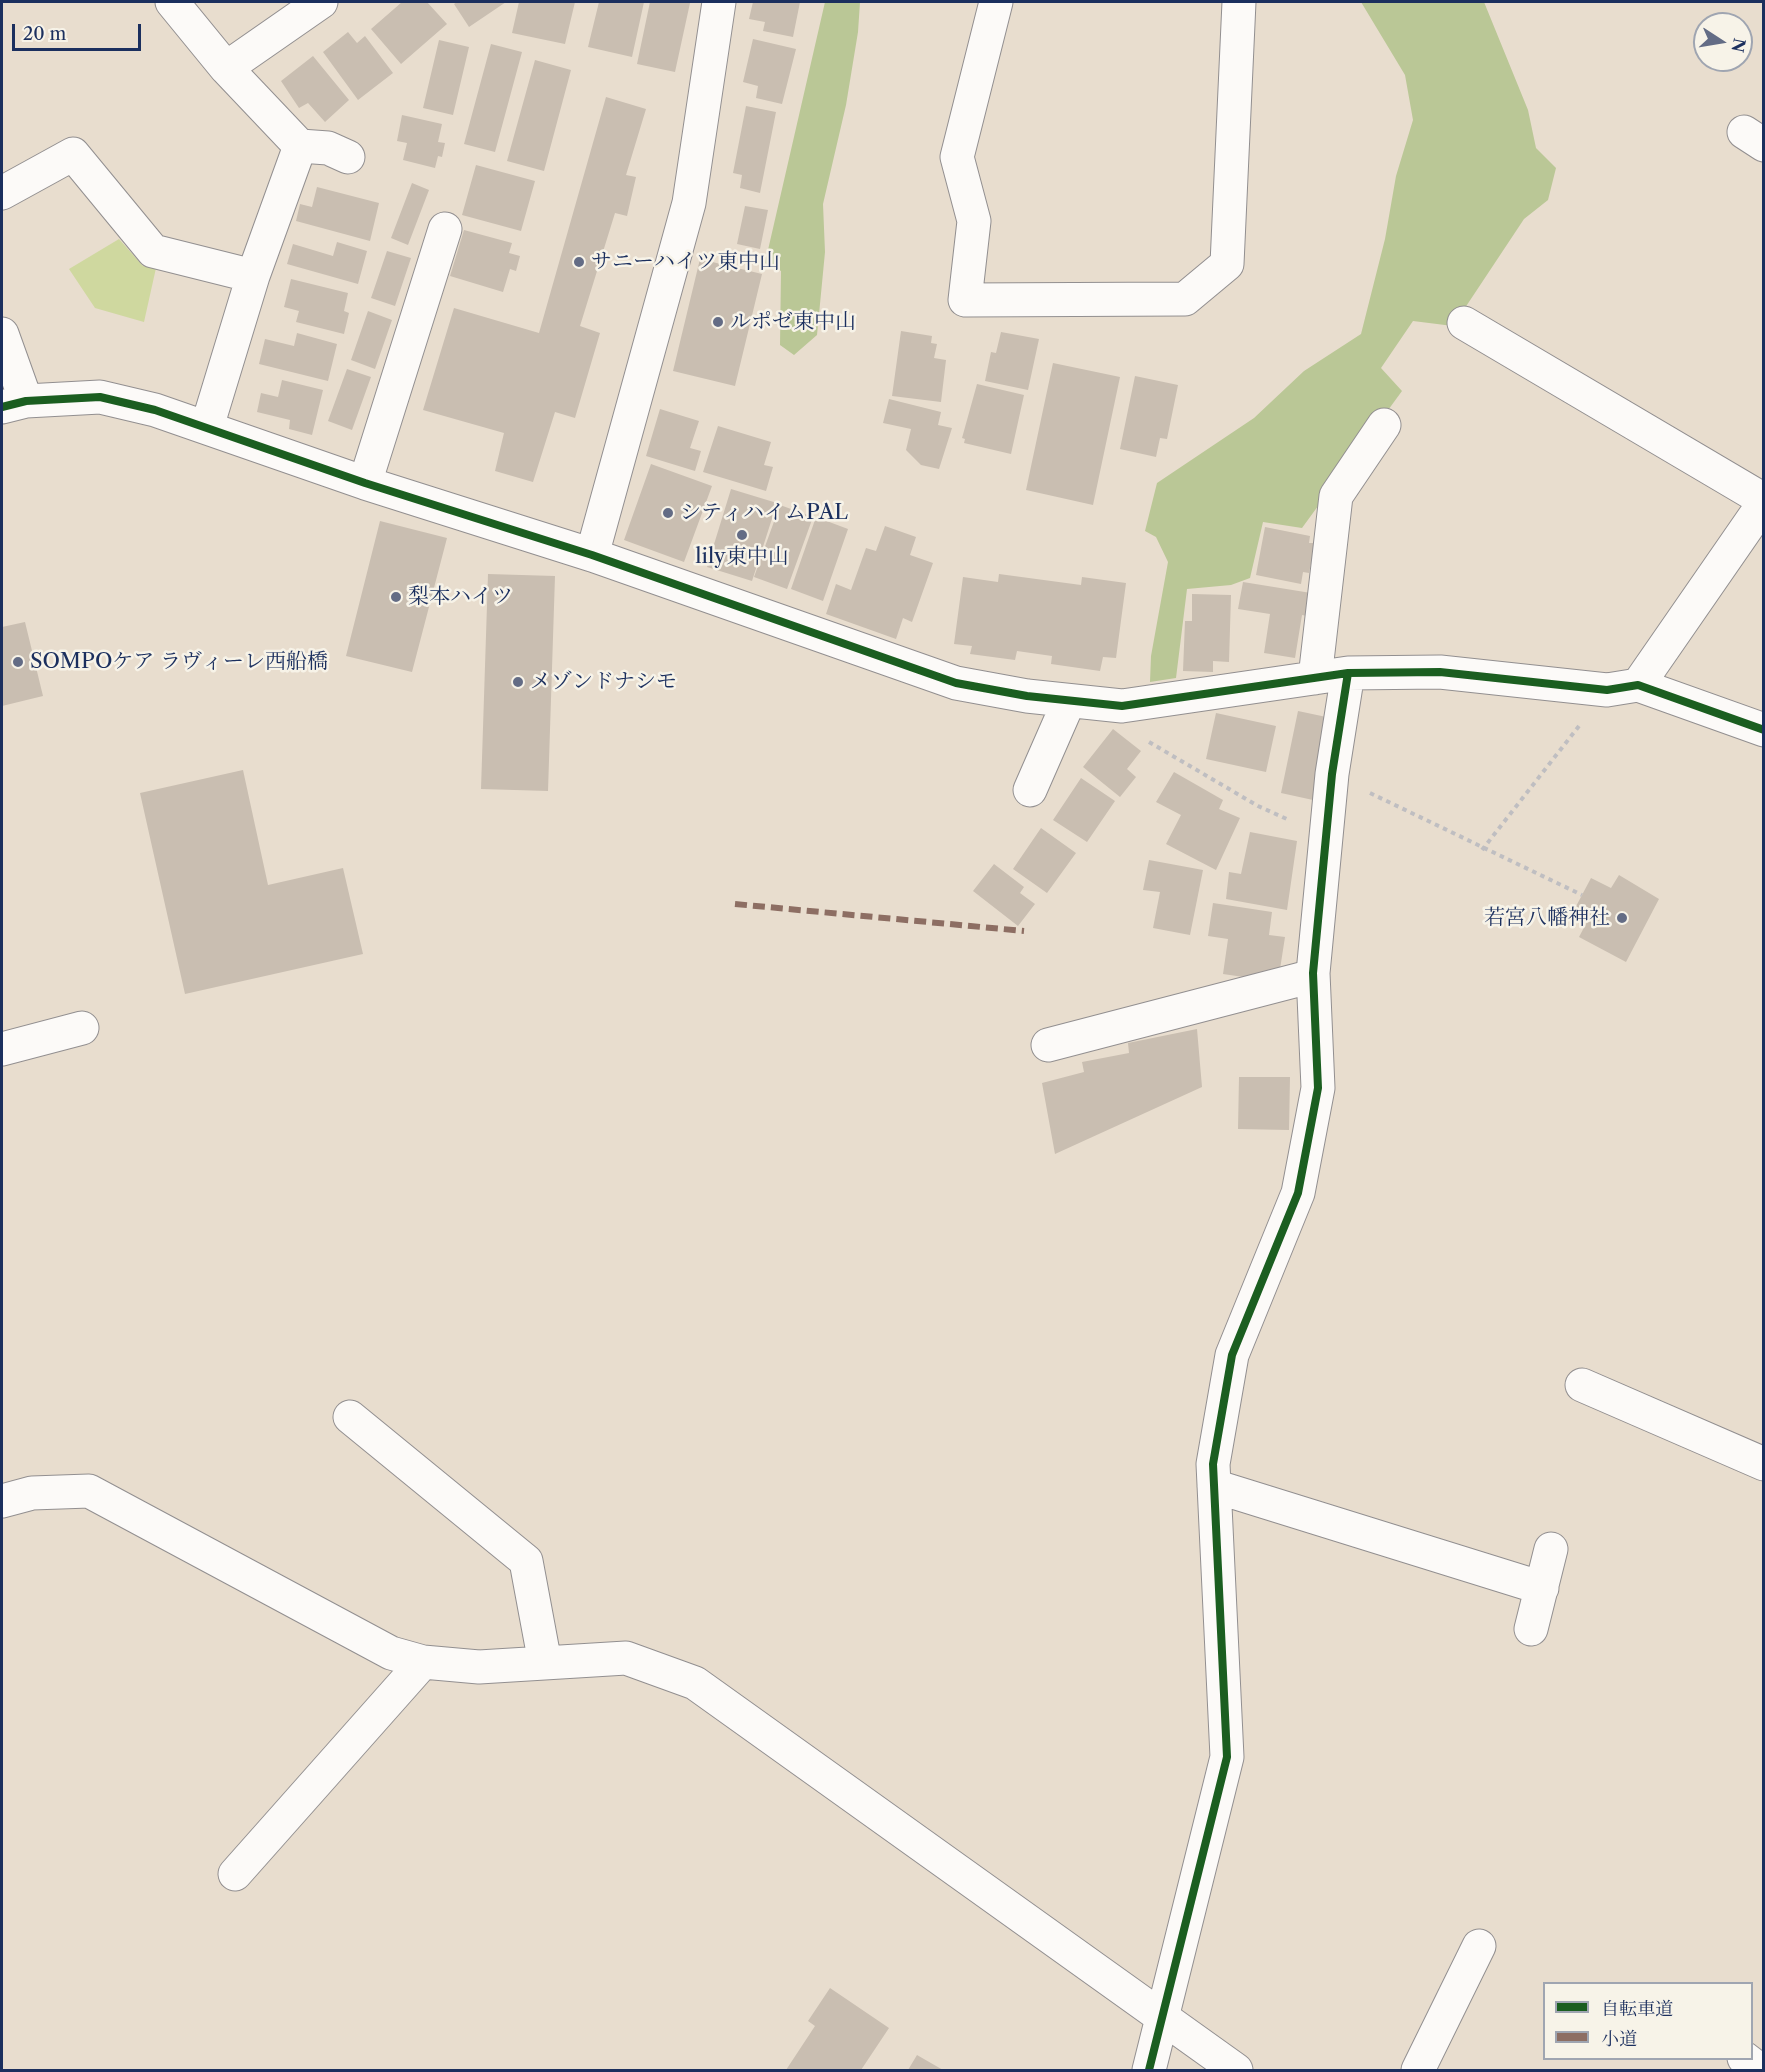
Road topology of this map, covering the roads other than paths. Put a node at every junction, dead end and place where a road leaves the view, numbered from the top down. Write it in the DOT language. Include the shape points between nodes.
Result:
graph roads {
  1 [pos="172,2"];
  2 [pos="321,2"];
  3 [pos="719,2"];
  4 [pos="996,2"];
  5 [pos="1239,2"];
  6 [pos="226,68"];
  7 [pos="300,146"];
  8 [pos="348,157"];
  9 [pos="2,193"];
  10 [pos="445,228"];
  11 [pos="253,276"];
  12 [pos="1464,323"];
  13 [pos="2,334"];
  14 [pos="14,404"];
  15 [pos="1384,425"];
  16 [pos="207,427"];
  17 [pos="365,483"];
  18 [pos="1764,502"];
  19 [pos="592,555"];
  20 [pos="1348,674"];
  21 [pos="1315,678"];
  22 [pos="1622,688"];
  23 [pos="1069,701"];
  24 [pos="1764,730"];
  25 [pos="1030,790"];
  26 [pos="1313,976"];
  27 [pos="82,1028"];
  28 [pos="1048,1045"];
  29 [pos="2,1049"];
  30 [pos="1582,1385"];
  31 [pos="350,1417"];
  32 [pos="1764,1464"];
  33 [pos="1214,1486"];
  34 [pos="2,1501"];
  35 [pos="1551,1549"];
  36 [pos="1542,1587"];
  37 [pos="1531,1629"];
  38 [pos="423,1662"];
  39 [pos="545,1663"];
  40 [pos="235,1874"];
  41 [pos="1479,1946"];
  42 [pos="1161,2016"];
  43 [pos="1747,2060"];
  44 [pos="1149,2070"];
  45 [pos="1236,2070"];
  46 [pos="1418,2070"];
  47 [pos="1760,2070"];
  1 -- 6 [label="street"];
  2 -- 6 [label="street"];
  3 -- 19 [label="street" via="689,203"];
  4 -- 5 [label="street" via="957,157 974,221 965,300 1185,299 1227,264"];
  6 -- 7 [label="street"];
  7 -- 8 [label="street" via="328,148"];
  7 -- 11 [label="street"];
  9 -- 11 [label="street" via="73,154 153,251"];
  10 -- 17 [label="street"];
  11 -- 16 [label="street"];
  12 -- 18 [label="street"];
  13 -- 14 [label="street"];
  14 -- 16 [label="street" via="100,398"];
  15 -- 21 [label="street" via="1336,496"];
  16 -- 17 [label="street"];
  17 -- 19 [label="street"];
  18 -- 22 [label="street"];
  19 -- 23 [label="street" via="956,683"];
  20 -- 21 [label="street"];
  20 -- 22 [label="street" via="1440,672"];
  20 -- 26 [label="street" via="1324,835"];
  21 -- 23 [label="street" via="1122,706"];
  22 -- 24 [label="street"];
  23 -- 25 [label="street"];
  26 -- 28 [label="street"];
  26 -- 33 [label="street" via="1318,1088 1298,1193 1232,1355 1213,1464"];
  27 -- 29 [label="street"];
  30 -- 32 [label="street"];
  31 -- 39 [label="street" via="526,1561"];
  33 -- 36 [label="street"];
  33 -- 42 [label="street" via="1227,1757"];
  34 -- 38 [label="street" via="32,1492 88,1491 391,1653"];
  35 -- 36 [label="street"];
  36 -- 37 [label="street"];
  38 -- 39 [label="street" via="479,1667"];
  38 -- 40 [label="street"];
  39 -- 42 [label="street" via="626,1658 695,1683"];
  41 -- 46 [label="street"];
  42 -- 44 [label="street"];
  42 -- 45 [label="street"];
  43 -- 47 [label="street"];
}
